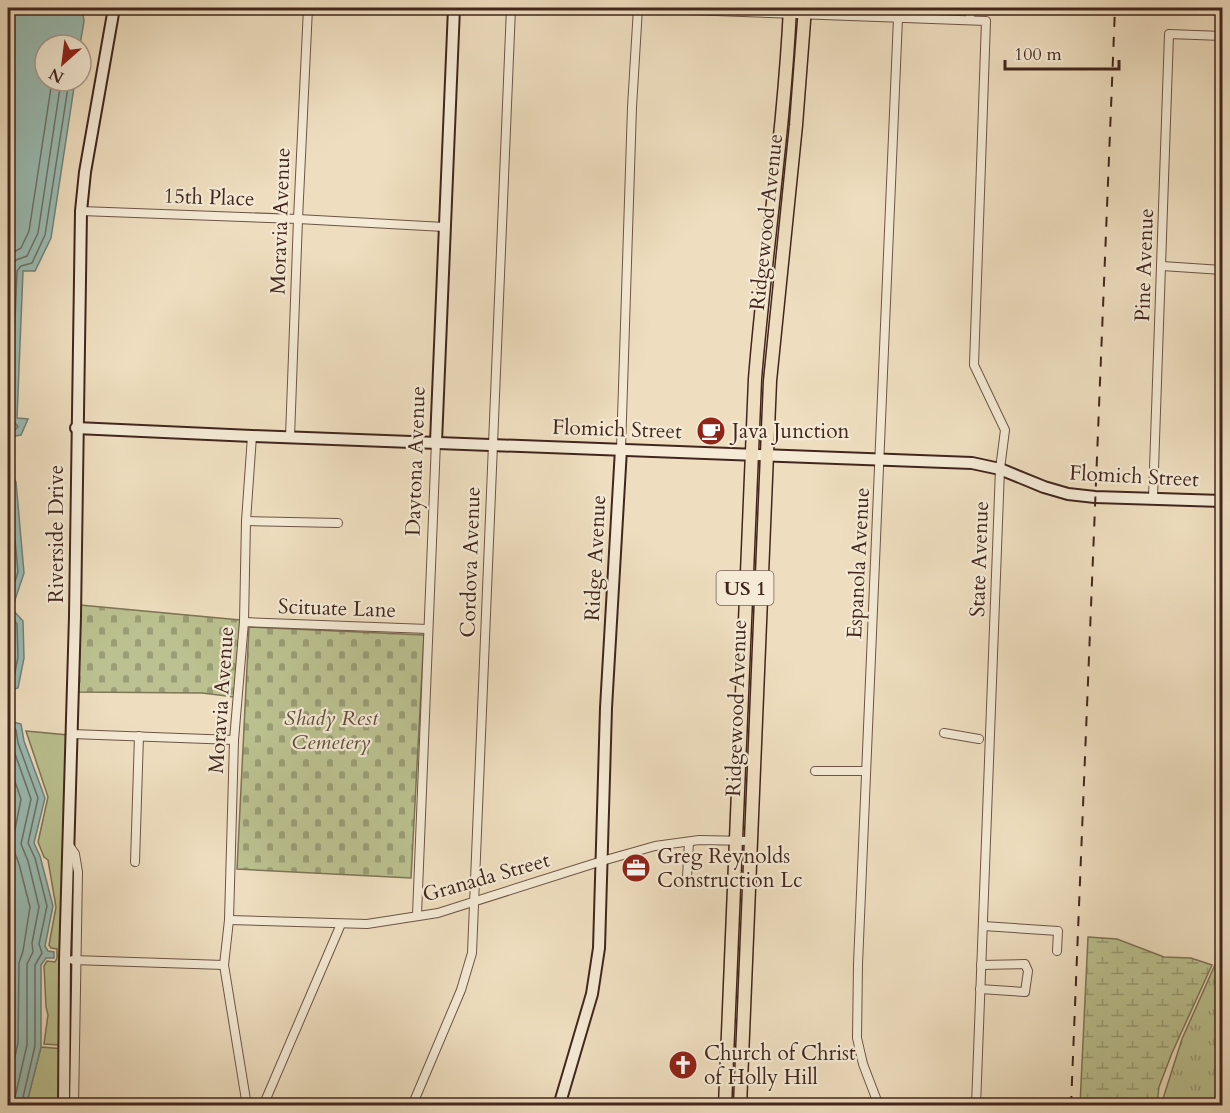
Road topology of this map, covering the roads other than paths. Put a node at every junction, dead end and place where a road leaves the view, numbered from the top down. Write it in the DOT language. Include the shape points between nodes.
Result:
graph roads {
  1 [pos="114,8"];
  2 [pos="309,8"];
  3 [pos="454,8"];
  4 [pos="511,8"];
  5 [pos="632,8"];
  6 [pos="639,8"];
  7 [pos="970,8"];
  8 [pos="725,9"];
  9 [pos="790,11"];
  10 [pos="804,11"];
  11 [pos="898,18"];
  12 [pos="970,20"];
  13 [pos="1222,36"];
  14 [pos="81,211"];
  15 [pos="298,219"];
  16 [pos="444,227"];
  17 [pos="1162,266"];
  18 [pos="1222,270"];
  19 [pos="76,428"];
  20 [pos="252,436"];
  21 [pos="290,437"];
  22 [pos="436,442"];
  23 [pos="492,444"];
  24 [pos="621,449"];
  25 [pos="751,454"];
  26 [pos="766,454"];
  27 [pos="881,460"];
  28 [pos="1000,469"];
  29 [pos="1153,498"];
  30 [pos="1222,501"];
  31 [pos="246,521"];
  32 [pos="338,523"];
  33 [pos="244,622"];
  34 [pos="428,629"];
  35 [pos="944,733"];
  36 [pos="72,734"];
  37 [pos="139,736"];
  38 [pos="979,739"];
  39 [pos="234,740"];
  40 [pos="815,771"];
  41 [pos="866,771"];
  42 [pos="735,841"];
  43 [pos="689,842"];
  44 [pos="750,842"];
  45 [pos="602,861"];
  46 [pos="135,862"];
  47 [pos="687,877"];
  48 [pos="475,902"];
  49 [pos="417,915"];
  50 [pos="229,920"];
  51 [pos="341,924"];
  52 [pos="983,926"];
  53 [pos="1057,951"];
  54 [pos="70,960"];
  55 [pos="224,965"];
  56 [pos="981,965"];
  57 [pos="980,989"];
  58 [pos="64,1106"];
  59 [pos="74,1106"];
  60 [pos="247,1106"];
  61 [pos="263,1106"];
  62 [pos="412,1106"];
  63 [pos="559,1106"];
  64 [pos="724,1106"];
  65 [pos="740,1106"];
  66 [pos="879,1106"];
  67 [pos="976,1106"];
  1 -- 14 [label="street, Riverside Drive"];
  2 -- 15 [label="street, Moravia Avenue"];
  3 -- 16 [label="street, Daytona Avenue"];
  4 -- 23 [label="street, Cordova Avenue"];
  5 -- 6 [label="street"];
  6 -- 8 [label="street"];
  6 -- 24 [label="street, Ridge Avenue"];
  7 -- 12 [label="street"];
  8 -- 9 [label="street"];
  9 -- 10 [label="street"];
  9 -- 25 [label="main road, Ridgewood Avenue / US 1" via="759,326"];
  10 -- 11 [label="street"];
  10 -- 26 [label="main road, Ridgewood Avenue / US 1"];
  11 -- 12 [label="street"];
  11 -- 27 [label="street, Espanola Avenue"];
  12 -- 28 [label="street, State Avenue" via="986,21 974,365 1005,430"];
  13 -- 17 [label="street, Pine Avenue" via="1169,34"];
  14 -- 15 [label="street, 15th Place"];
  14 -- 19 [label="street, Riverside Drive"];
  15 -- 16 [label="street, 15th Place"];
  15 -- 21 [label="street, Moravia Avenue"];
  16 -- 22 [label="street, Daytona Avenue"];
  17 -- 18 [label="street"];
  17 -- 29 [label="street, Pine Avenue"];
  19 -- 20 [label="street, Flomich Street"];
  19 -- 36 [label="street, Riverside Drive"];
  20 -- 21 [label="street, Flomich Street"];
  20 -- 31 [label="street, Moravia Avenue"];
  21 -- 22 [label="street, Flomich Street"];
  22 -- 23 [label="street, Flomich Street"];
  22 -- 34 [label="street, Daytona Avenue"];
  23 -- 24 [label="street, Flomich Street"];
  23 -- 48 [label="street, Cordova Avenue"];
  24 -- 25 [label="street, Flomich Street"];
  24 -- 45 [label="street, Ridge Avenue" via="606,708"];
  25 -- 26 [label="street, Flomich Street"];
  25 -- 42 [label="main road, Ridgewood Avenue / US 1"];
  26 -- 27 [label="street, Flomich Street"];
  26 -- 44 [label="main road, Ridgewood Avenue / US 1"];
  27 -- 28 [label="street, Flomich Street" via="972,463"];
  27 -- 41 [label="street, Espanola Avenue"];
  28 -- 29 [label="street, Flomich Street" via="1058,492"];
  28 -- 52 [label="street, State Avenue"];
  29 -- 30 [label="street, Flomich Street"];
  31 -- 32 [label="street"];
  31 -- 33 [label="street, Moravia Avenue"];
  33 -- 34 [label="street, Scituate Lane"];
  33 -- 39 [label="street, Moravia Avenue"];
  34 -- 49 [label="street, Daytona Avenue"];
  35 -- 38 [label="street"];
  36 -- 37 [label="street"];
  36 -- 54 [label="street, Riverside Drive"];
  37 -- 39 [label="street"];
  37 -- 46 [label="street"];
  39 -- 50 [label="street, Moravia Avenue"];
  40 -- 41 [label="street"];
  41 -- 66 [label="street, Espanola Avenue" via="857,1038"];
  42 -- 43 [label="street, Granada Street"];
  42 -- 44 [label="street, Granada Street"];
  42 -- 64 [label="main road, Ridgewood Avenue / US 1"];
  43 -- 45 [label="street, Granada Street" via="655,846"];
  43 -- 47 [label="street"];
  44 -- 65 [label="main road, Ridgewood Avenue / US 1"];
  45 -- 48 [label="street, Granada Street"];
  45 -- 63 [label="street, Ridge Avenue" via="599,948 592,994"];
  48 -- 49 [label="street, Granada Street"];
  48 -- 62 [label="street, Cordova Avenue" via="472,953 461,990"];
  49 -- 51 [label="street, Granada Street" via="367,924"];
  50 -- 51 [label="street, Granada Street"];
  50 -- 55 [label="street, Moravia Avenue"];
  51 -- 61 [label="street"];
  52 -- 53 [label="street" via="1058,931"];
  52 -- 56 [label="street, State Avenue"];
  54 -- 55 [label="street"];
  54 -- 58 [label="street, Riverside Drive"];
  54 -- 59 [label="street"];
  55 -- 60 [label="street, Moravia Avenue"];
  56 -- 57 [label="street, State Avenue"];
  56 -- 57 [label="street" via="1024,964 1028,971 1025,992"];
  57 -- 67 [label="street, State Avenue"];
}
